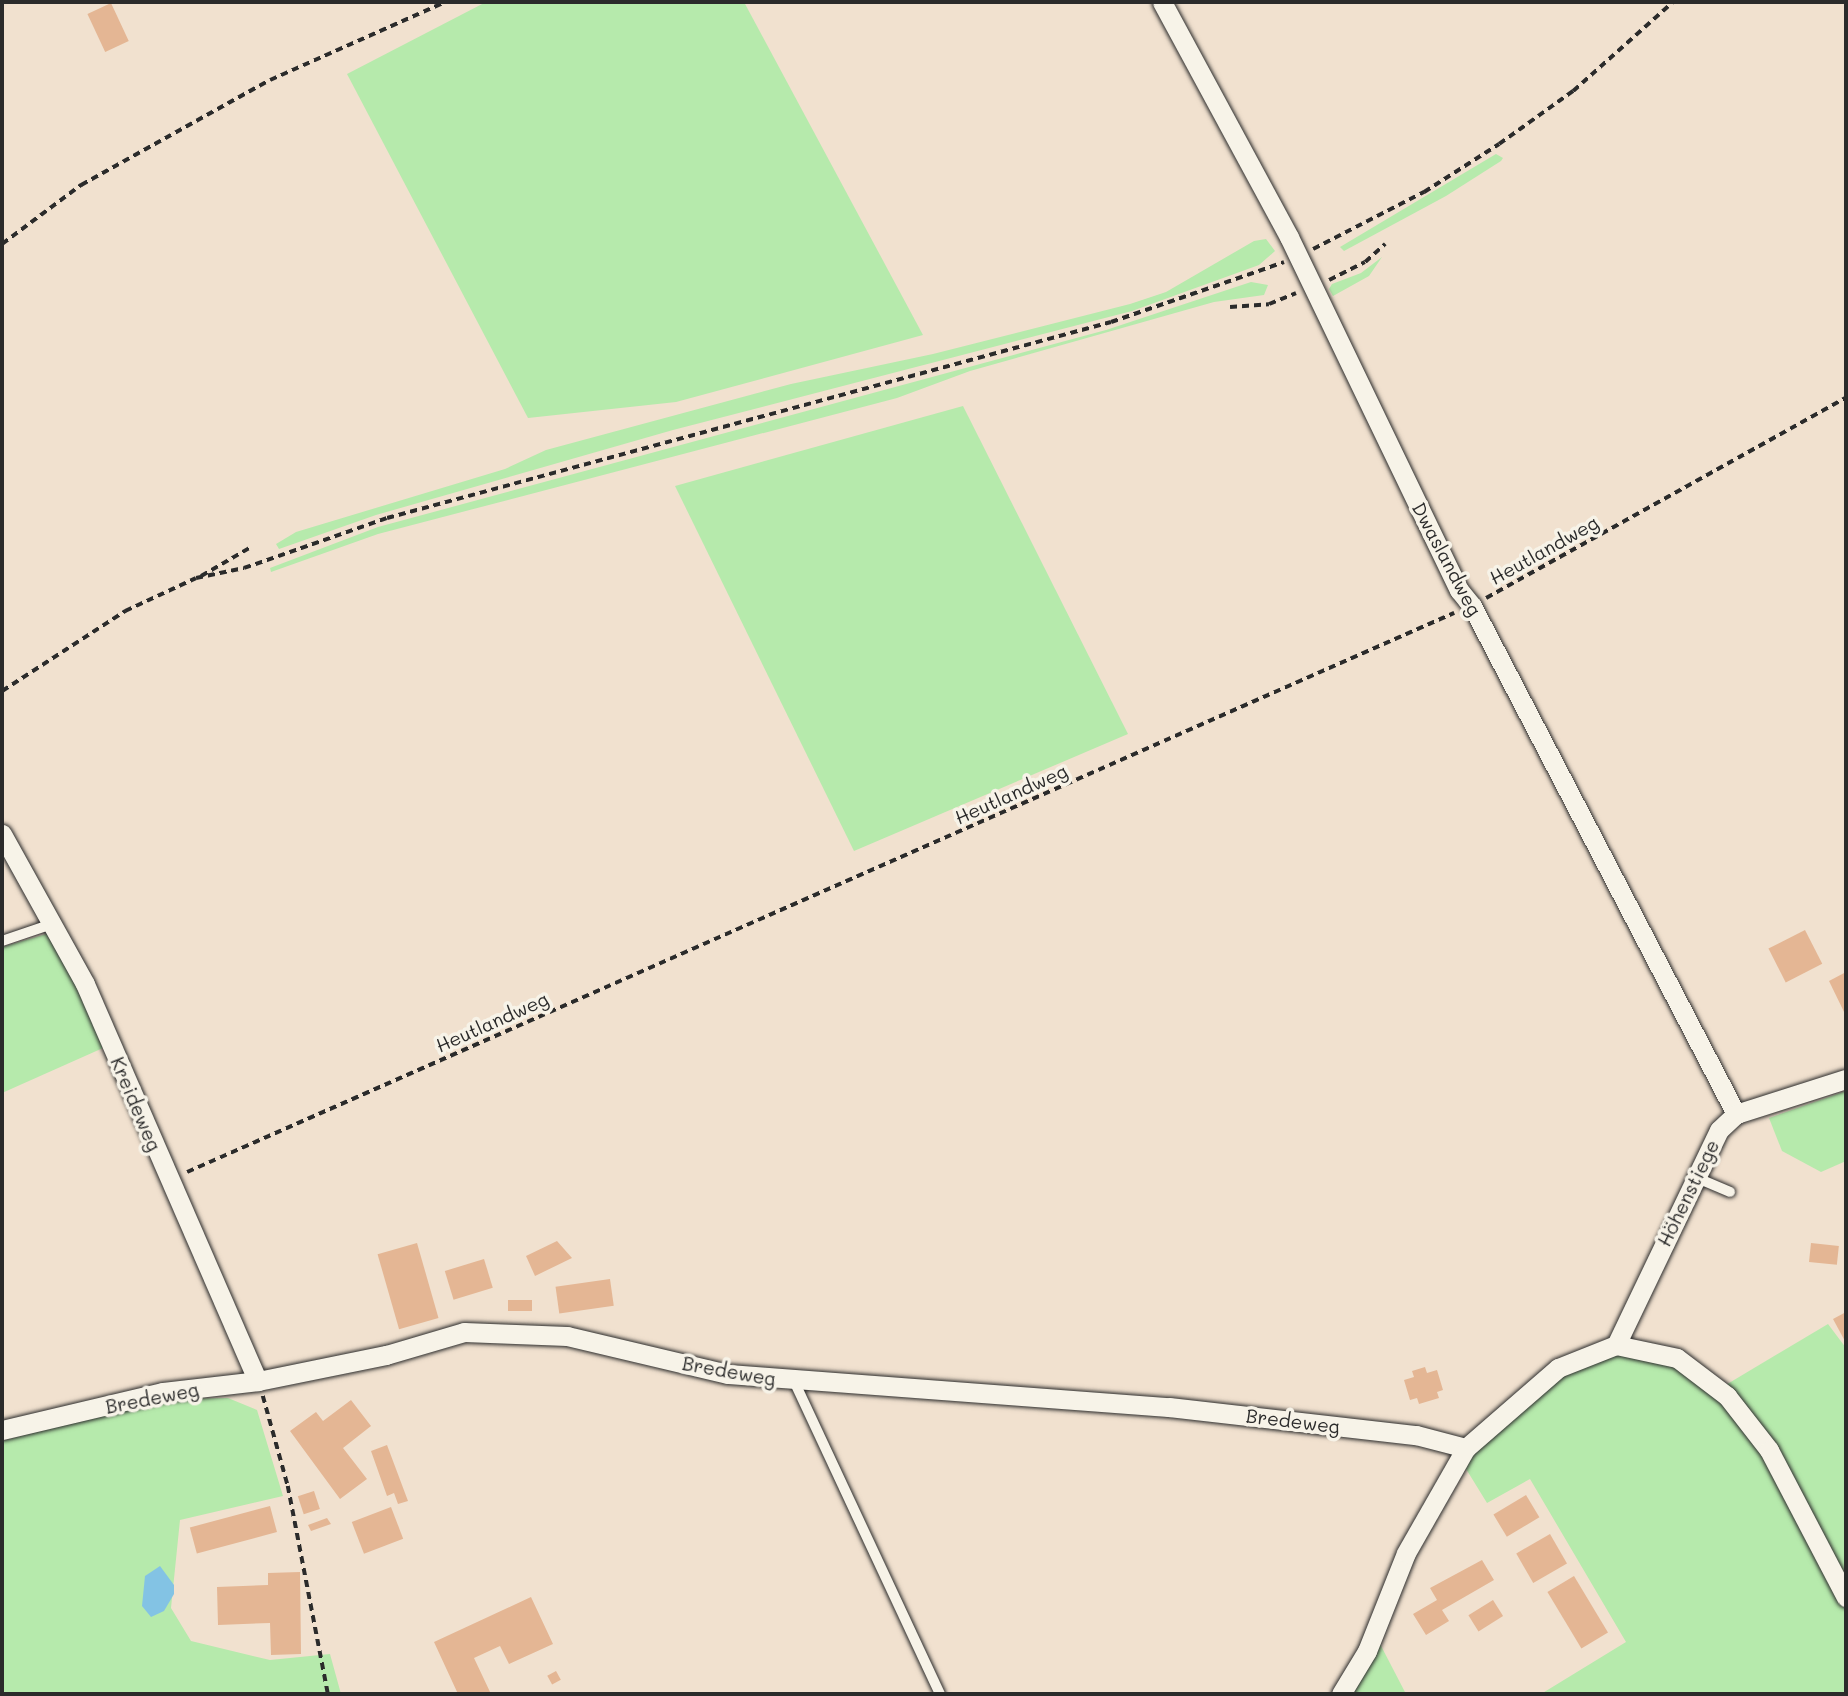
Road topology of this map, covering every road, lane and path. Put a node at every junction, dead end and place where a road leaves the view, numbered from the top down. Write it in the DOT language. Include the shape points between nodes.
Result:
graph roads {
  1 [pos="445,2"];
  2 [pos="1162,2"];
  3 [pos="1673,2"];
  4 [pos="2,244"];
  5 [pos="1298,257"];
  6 [pos="1846,398"];
  7 [pos="251,547"];
  8 [pos="196,578"];
  9 [pos="1472,606"];
  10 [pos="2,691"];
  11 [pos="2,834"];
  12 [pos="55,923"];
  13 [pos="2,941"];
  14 [pos="1846,1079"];
  15 [pos="1736,1114"];
  16 [pos="1694,1176"];
  17 [pos="169,1180"];
  18 [pos="1730,1192"];
  19 [pos="1616,1345"];
  20 [pos="258,1381"];
  21 [pos="794,1381"];
  22 [pos="2,1430"];
  23 [pos="1466,1448"];
  24 [pos="1846,1597"];
  25 [pos="328,1694"];
  26 [pos="940,1694"];
  27 [pos="1341,1694"];
  1 -- 4 [label="path" via="270,80 81,186"];
  2 -- 5 [label="street, Dwaslandweg"];
  3 -- 5 [label="path" via="1573,91 1499,144 1381,216"];
  5 -- 8 [label="path" via="1111,323 387,518 244,568"];
  5 -- 9 [label="street, Dwaslandweg" via="1459,590"];
  6 -- 9 [label="path, Heutlandweg"];
  7 -- 8 [label="path"];
  8 -- 10 [label="path" via="125,611"];
  9 -- 15 [label="street, Dwaslandweg"];
  9 -- 17 [label="path, Heutlandweg"];
  11 -- 12 [label="street, Kreideweg"];
  12 -- 13 [label="lane"];
  12 -- 17 [label="street, Kreideweg"];
  14 -- 15 [label="street"];
  15 -- 16 [label="street, Höhenstiege" via="1719,1130"];
  16 -- 18 [label="lane"];
  16 -- 19 [label="street, Höhenstiege"];
  17 -- 20 [label="street, Kreideweg"];
  19 -- 23 [label="street" via="1558,1367"];
  19 -- 24 [label="street" via="1677,1358 1727,1396 1769,1450"];
  20 -- 21 [label="street, Bredeweg" via="386,1356 464,1332 568,1336 728,1374"];
  20 -- 22 [label="street, Bredeweg" via="163,1392"];
  20 -- 25 [label="path" via="288,1486"];
  21 -- 23 [label="street, Bredeweg" via="1169,1407 1416,1435"];
  21 -- 26 [label="lane"];
  23 -- 27 [label="street" via="1406,1553 1367,1651"];
}
